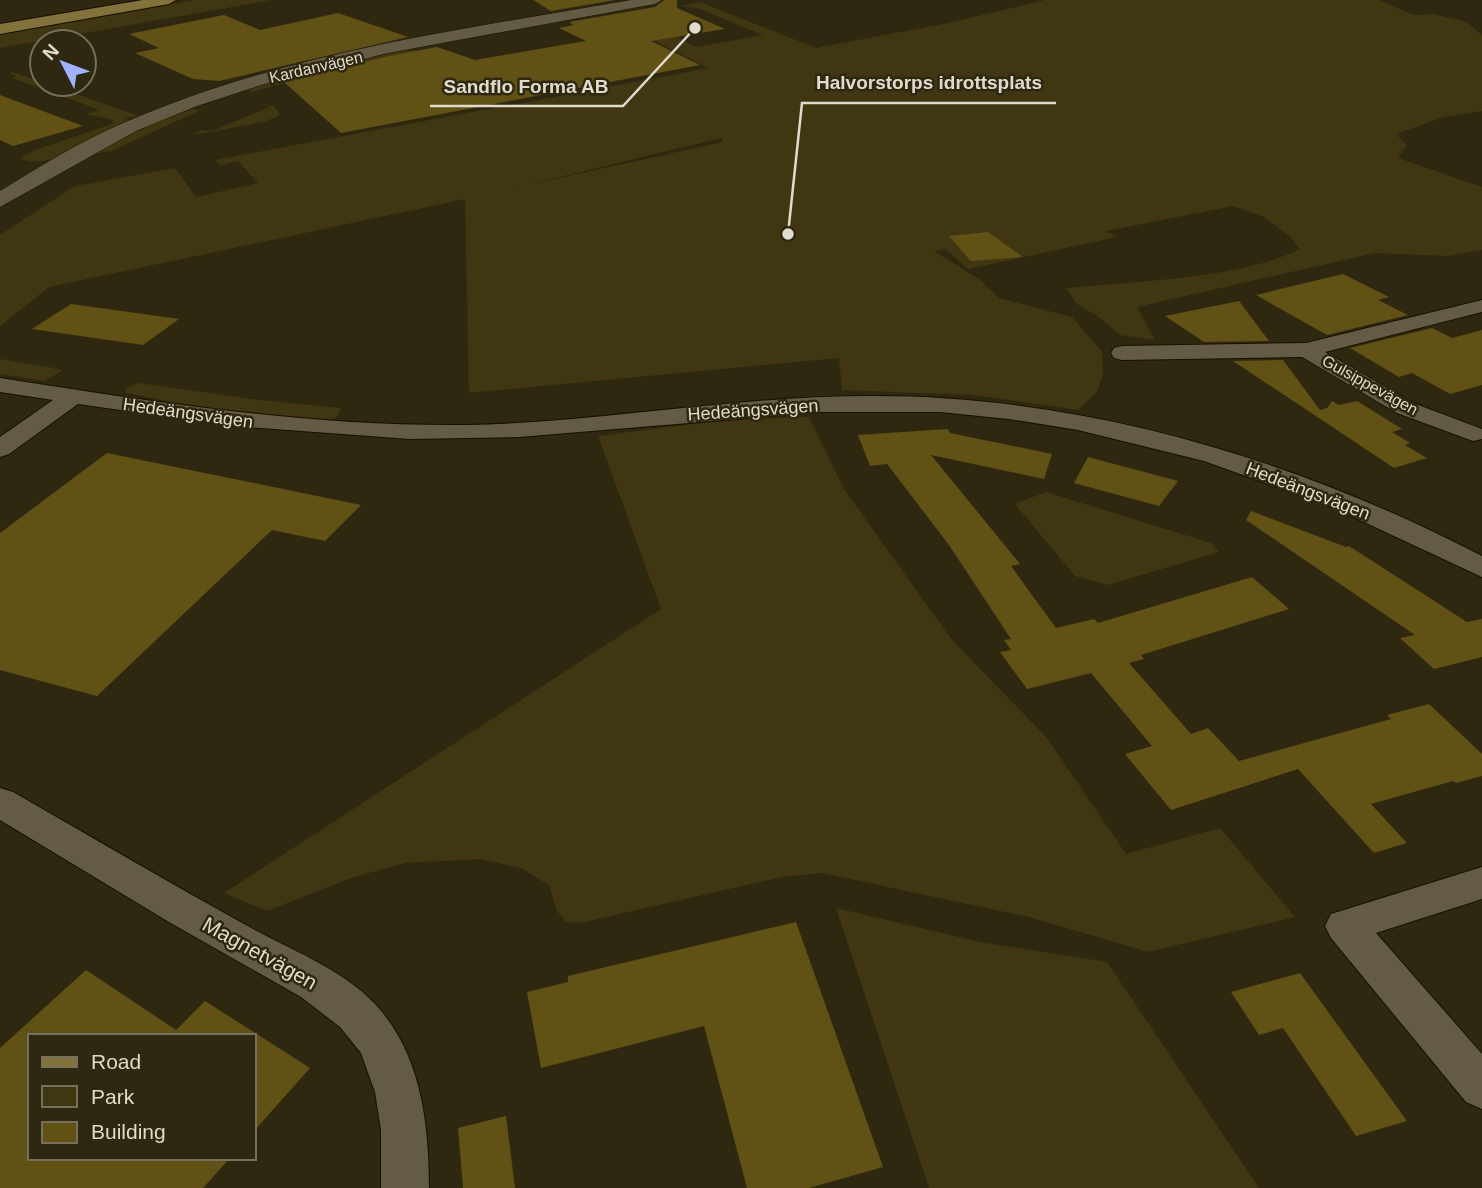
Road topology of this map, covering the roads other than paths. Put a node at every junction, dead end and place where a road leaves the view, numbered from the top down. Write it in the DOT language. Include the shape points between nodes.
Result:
graph roads {
  1 [pos="149,0"];
  2 [pos="169,0"];
  3 [pos="655,0"];
  4 [pos="0,27"];
  5 [pos="0,200"];
  6 [pos="1482,306"];
  7 [pos="1306,350"];
  8 [pos="1122,353"];
  9 [pos="0,385"];
  10 [pos="73,397"];
  11 [pos="1473,434"];
  12 [pos="0,449"];
  13 [pos="1482,568"];
  14 [pos="0,802"];
  15 [pos="1482,883"];
  16 [pos="1482,1087"];
  17 [pos="405,1188"];
  1 -- 4 [label="main road"];
  2 -- 4 [label="main road"];
  3 -- 5 [label="street, Kardanvägen" via="342,59 229,89 128,127"];
  6 -- 7 [label="street, Gulsippevägen"];
  7 -- 8 [label="street, Gulsippevägen"];
  7 -- 11 [label="street, Gulsippevägen" via="1405,408"];
  9 -- 10 [label="street, Hedeängsvägen"];
  10 -- 12 [label="street"];
  10 -- 13 [label="street, Hedeängsvägen" via="292,427 383,432 470,432 819,405 927,404 993,410 1134,433 1212,455 1353,506"];
  14 -- 17 [label="street, Magnetvägen" via="329,990 359,1016 390,1064 407,1154"];
  15 -- 16 [label="street" via="1345,926"];
}
